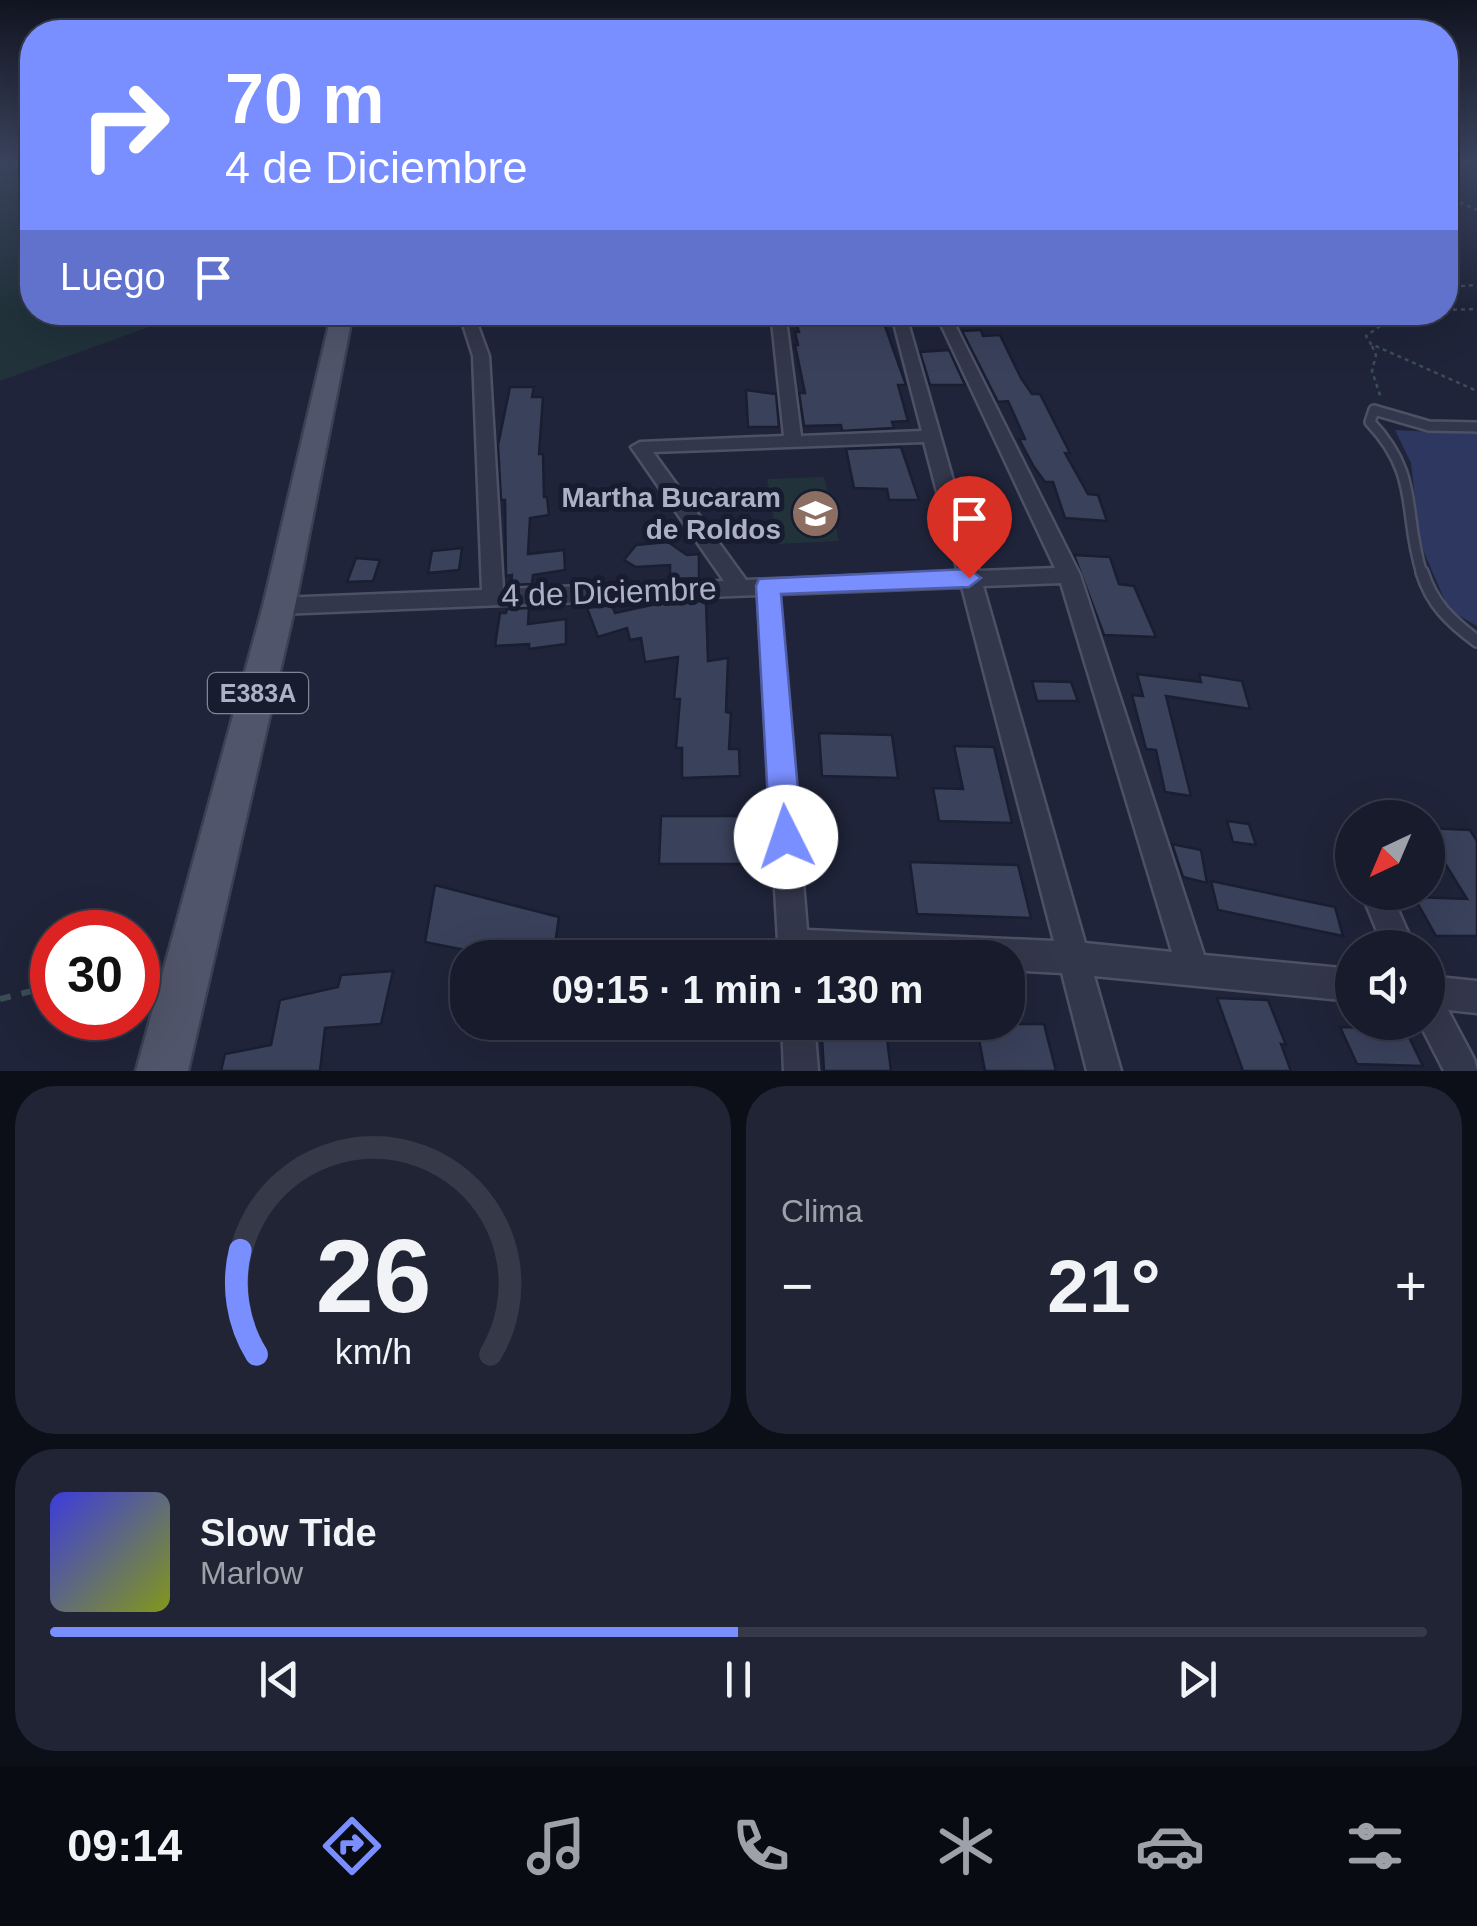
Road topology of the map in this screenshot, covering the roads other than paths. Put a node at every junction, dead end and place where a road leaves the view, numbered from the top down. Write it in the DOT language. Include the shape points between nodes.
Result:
graph roads {
  1 [pos="340,325"];
  2 [pos="470,325"];
  3 [pos="780,325"];
  4 [pos="902,325"];
  5 [pos="949,325"];
  6 [pos="1477,428"];
  7 [pos="934,436"];
  8 [pos="793,440"];
  9 [pos="1069,575"];
  10 [pos="969,578"];
  11 [pos="754,587"];
  12 [pos="494,595"];
  13 [pos="279,606"];
  14 [pos="1477,641"];
  15 [pos="793,940"];
  16 [pos="1025,957"];
  17 [pos="1074,958"];
  18 [pos="1193,970"];
  19 [pos="1335,983"];
  20 [pos="1445,994"];
  21 [pos="1477,997"];
  22 [pos="1445,1038"];
  23 [pos="799,1040"];
  24 [pos="162,1071"];
  25 [pos="800,1071"];
  26 [pos="1104,1071"];
  27 [pos="1462,1071"];
  1 -- 13 [label="main road, E383A"];
  2 -- 12 [label="street" via="481,356"];
  3 -- 8 [label="street"];
  4 -- 7 [label="street"];
  5 -- 9 [label="street"];
  6 -- 14 [label="lane" via="1429,426 1374,410 1370,422 1403,461 1423,589 1460,632"];
  7 -- 8 [label="street"];
  7 -- 10 [label="street"];
  8 -- 11 [label="street" via="640,447"];
  9 -- 10 [label="street, 4 de Diciembre"];
  9 -- 18 [label="street"];
  10 -- 11 [label="street, 4 de Diciembre"];
  10 -- 17 [label="street"];
  11 -- 12 [label="street, 4 de Diciembre"];
  11 -- 15 [label="street"];
  12 -- 13 [label="street, 4 de Diciembre"];
  13 -- 24 [label="main road, E383A"];
  16 -- 17 [label="street"];
  17 -- 18 [label="street"];
  17 -- 26 [label="street"];
  18 -- 19 [label="street"];
  20 -- 21 [label="street"];
  22 -- 27 [label="street"];
  23 -- 25 [label="street"];
}
